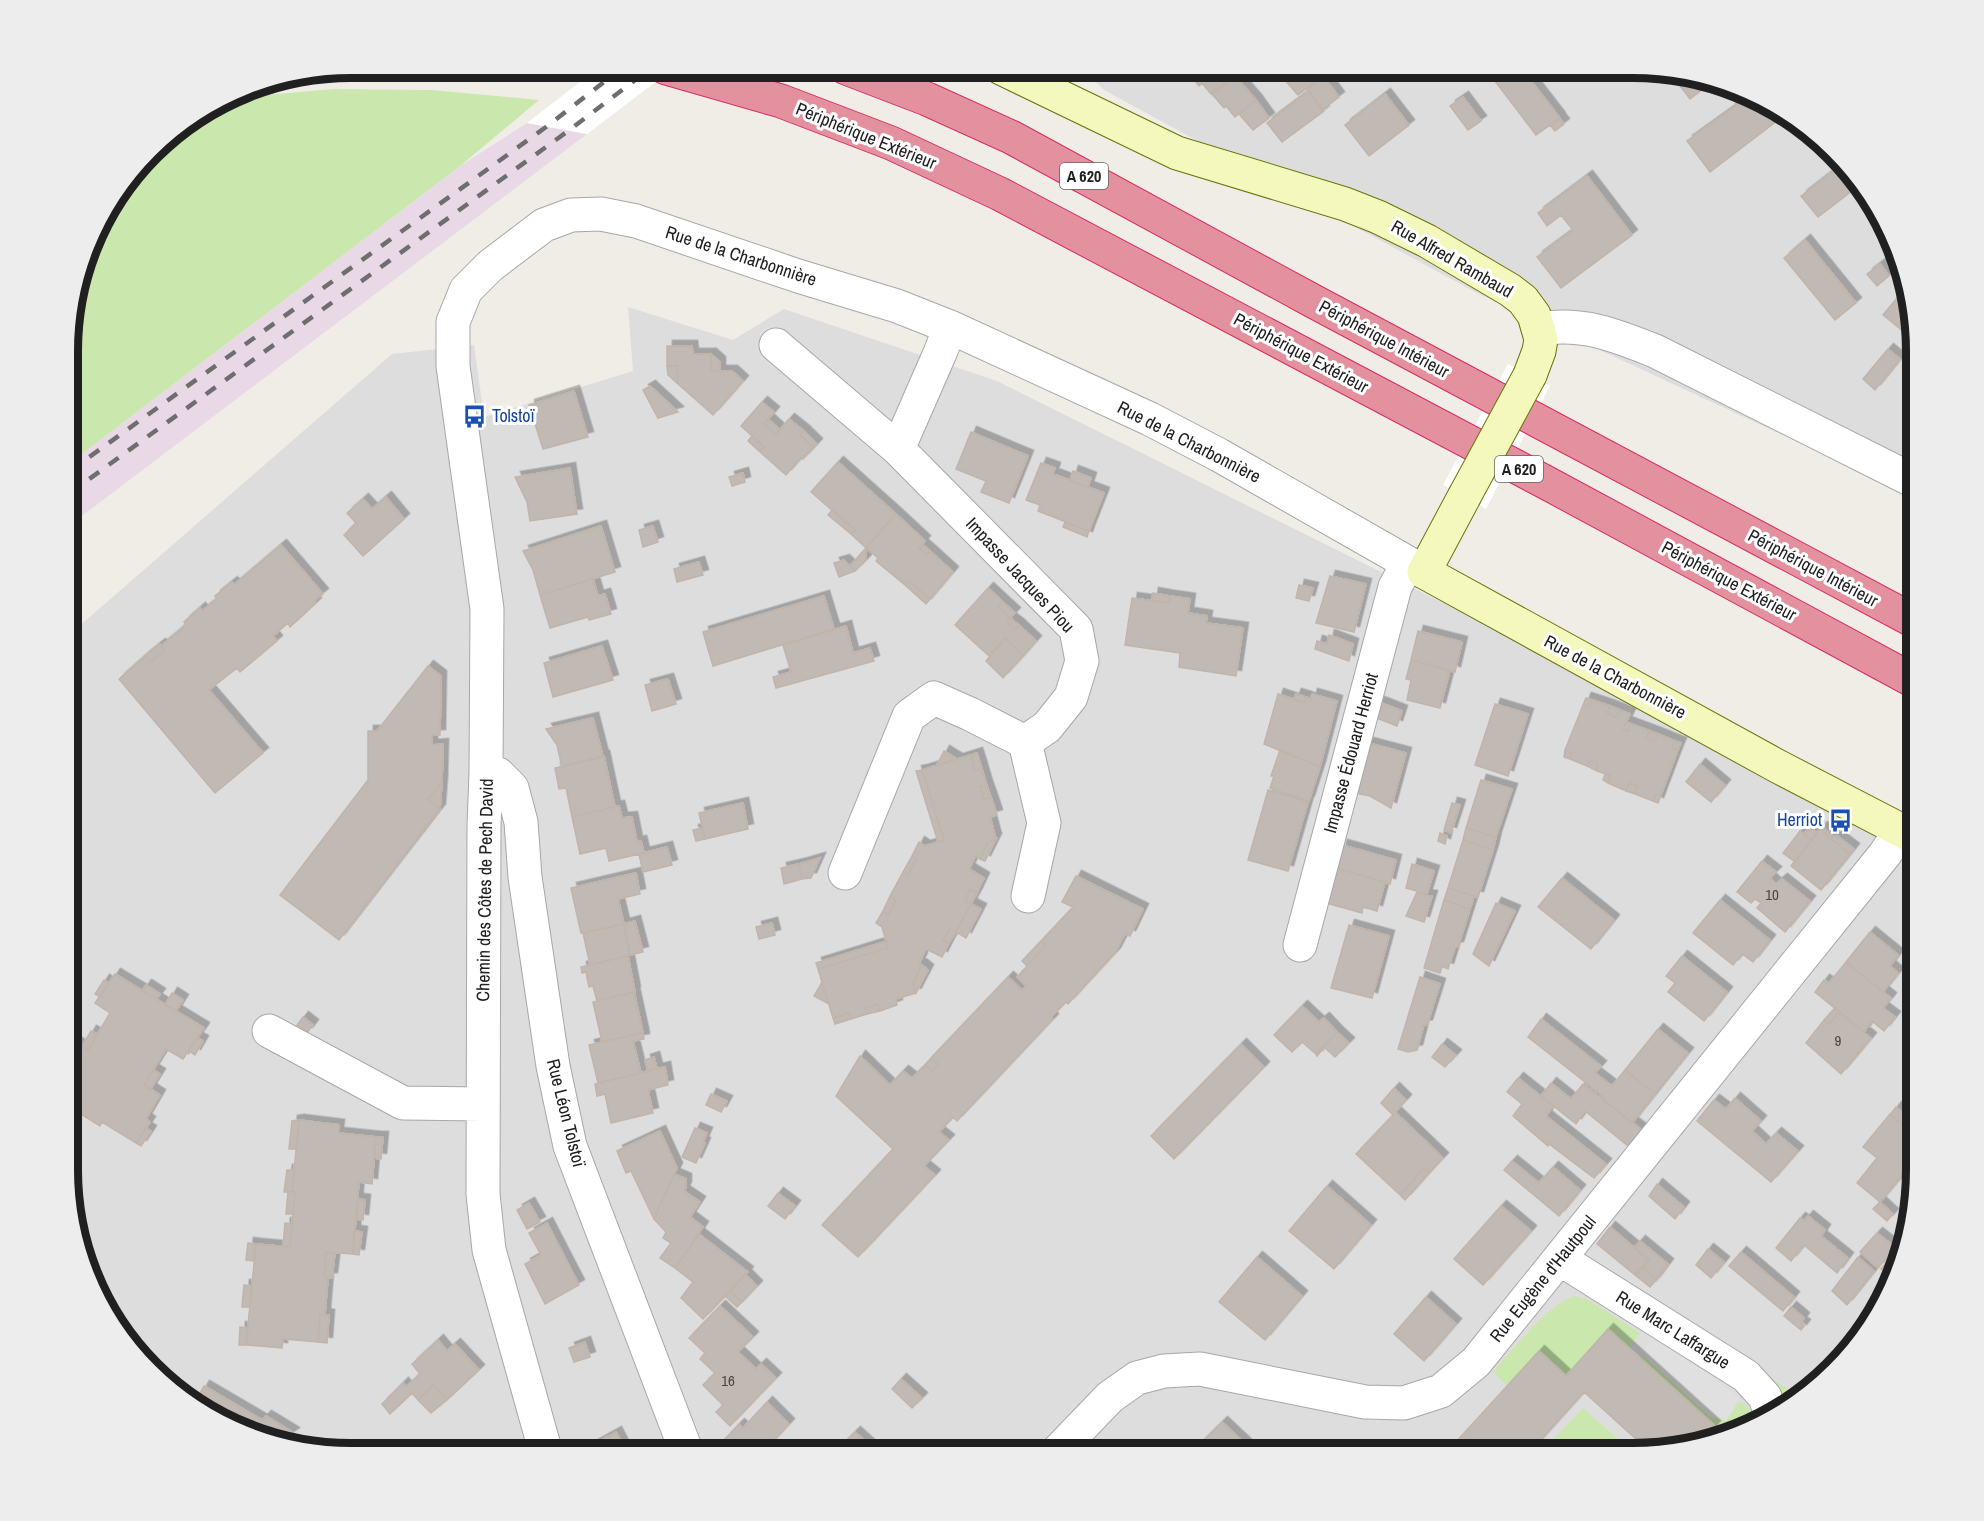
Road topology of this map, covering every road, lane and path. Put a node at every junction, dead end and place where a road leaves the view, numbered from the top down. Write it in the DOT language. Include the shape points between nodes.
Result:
graph roads {
  1 [pos="700,78"];
  2 [pos="872,78"];
  3 [pos="1022,78"];
  4 [pos="453,322"];
  5 [pos="950,327"];
  6 [pos="1539,328"];
  7 [pos="776,345"];
  8 [pos="898,449"];
  9 [pos="1906,477"];
  10 [pos="1416,567"];
  11 [pos="1906,617"];
  12 [pos="1906,677"];
  13 [pos="1025,742"];
  14 [pos="486,772"];
  15 [pos="1906,832"];
  16 [pos="1906,837"];
  17 [pos="845,873"];
  18 [pos="1028,896"];
  19 [pos="1300,945"];
  20 [pos="269,1031"];
  21 [pos="483,1104"];
  22 [pos="1560,1259"];
  23 [pos="1768,1407"];
  24 [pos="543,1443"];
  25 [pos="683,1443"];
  26 [pos="1066,1443"];
  1 -- 12 [label="highway, Périphérique Extérieur / A 620" via="781,102 880,139 1000,194"];
  2 -- 11 [label="highway, Périphérique Intérieur / A 620" via="1011,137"];
  3 -- 6 [label="street, Rue Alfred Rambaud" via="1177,153 1378,217 1510,290 1523,300"];
  4 -- 5 [label="street, Rue de la Charbonnière" via="466,290 490,266 544,225 571,216 601,214 636,221"];
  4 -- 14 [label="street, Chemin des Côtes de Pech David" via="453,366 487,609"];
  5 -- 8 [label="street"];
  5 -- 10 [label="street, Rue de la Charbonnière" via="1150,420"];
  6 -- 9 [label="street" via="1569,326 1615,334"];
  6 -- 10 [label="street, bridge" via="1539,351 1530,375 1464,497"];
  7 -- 8 [label="street, Impasse Jacques Piou"];
  8 -- 13 [label="street, Impasse Jacques Piou" via="1077,629 1082,661 1071,697 1047,727"];
  10 -- 15 [label="street, Rue de la Charbonnière" via="1487,609"];
  10 -- 19 [label="street, Impasse Édouard Herriot" via="1395,588"];
  13 -- 17 [label="street" via="934,698 909,716"];
  13 -- 18 [label="street" via="1044,823"];
  14 -- 21 [label="street, Chemin des Côtes de Pech David"];
  14 -- 25 [label="street, Rue Léon Tolstoï" via="498,774 512,788 521,822 525,877 553,1066 570,1146"];
  16 -- 22 [label="street, Rue Eugène d'Hautpoul" via="1878,863"];
  20 -- 21 [label="street" via="403,1103"];
  21 -- 24 [label="street, Chemin des Côtes de Pech David" via="483,1194 489,1250"];
  22 -- 23 [label="street, Rue Marc Laffargue" via="1746,1376 1765,1397"];
  22 -- 26 [label="street, Rue Eugène d'Hautpoul" via="1476,1362 1442,1392 1404,1403 1365,1402 1200,1369 1164,1371 1137,1378 1110,1397"];
}
